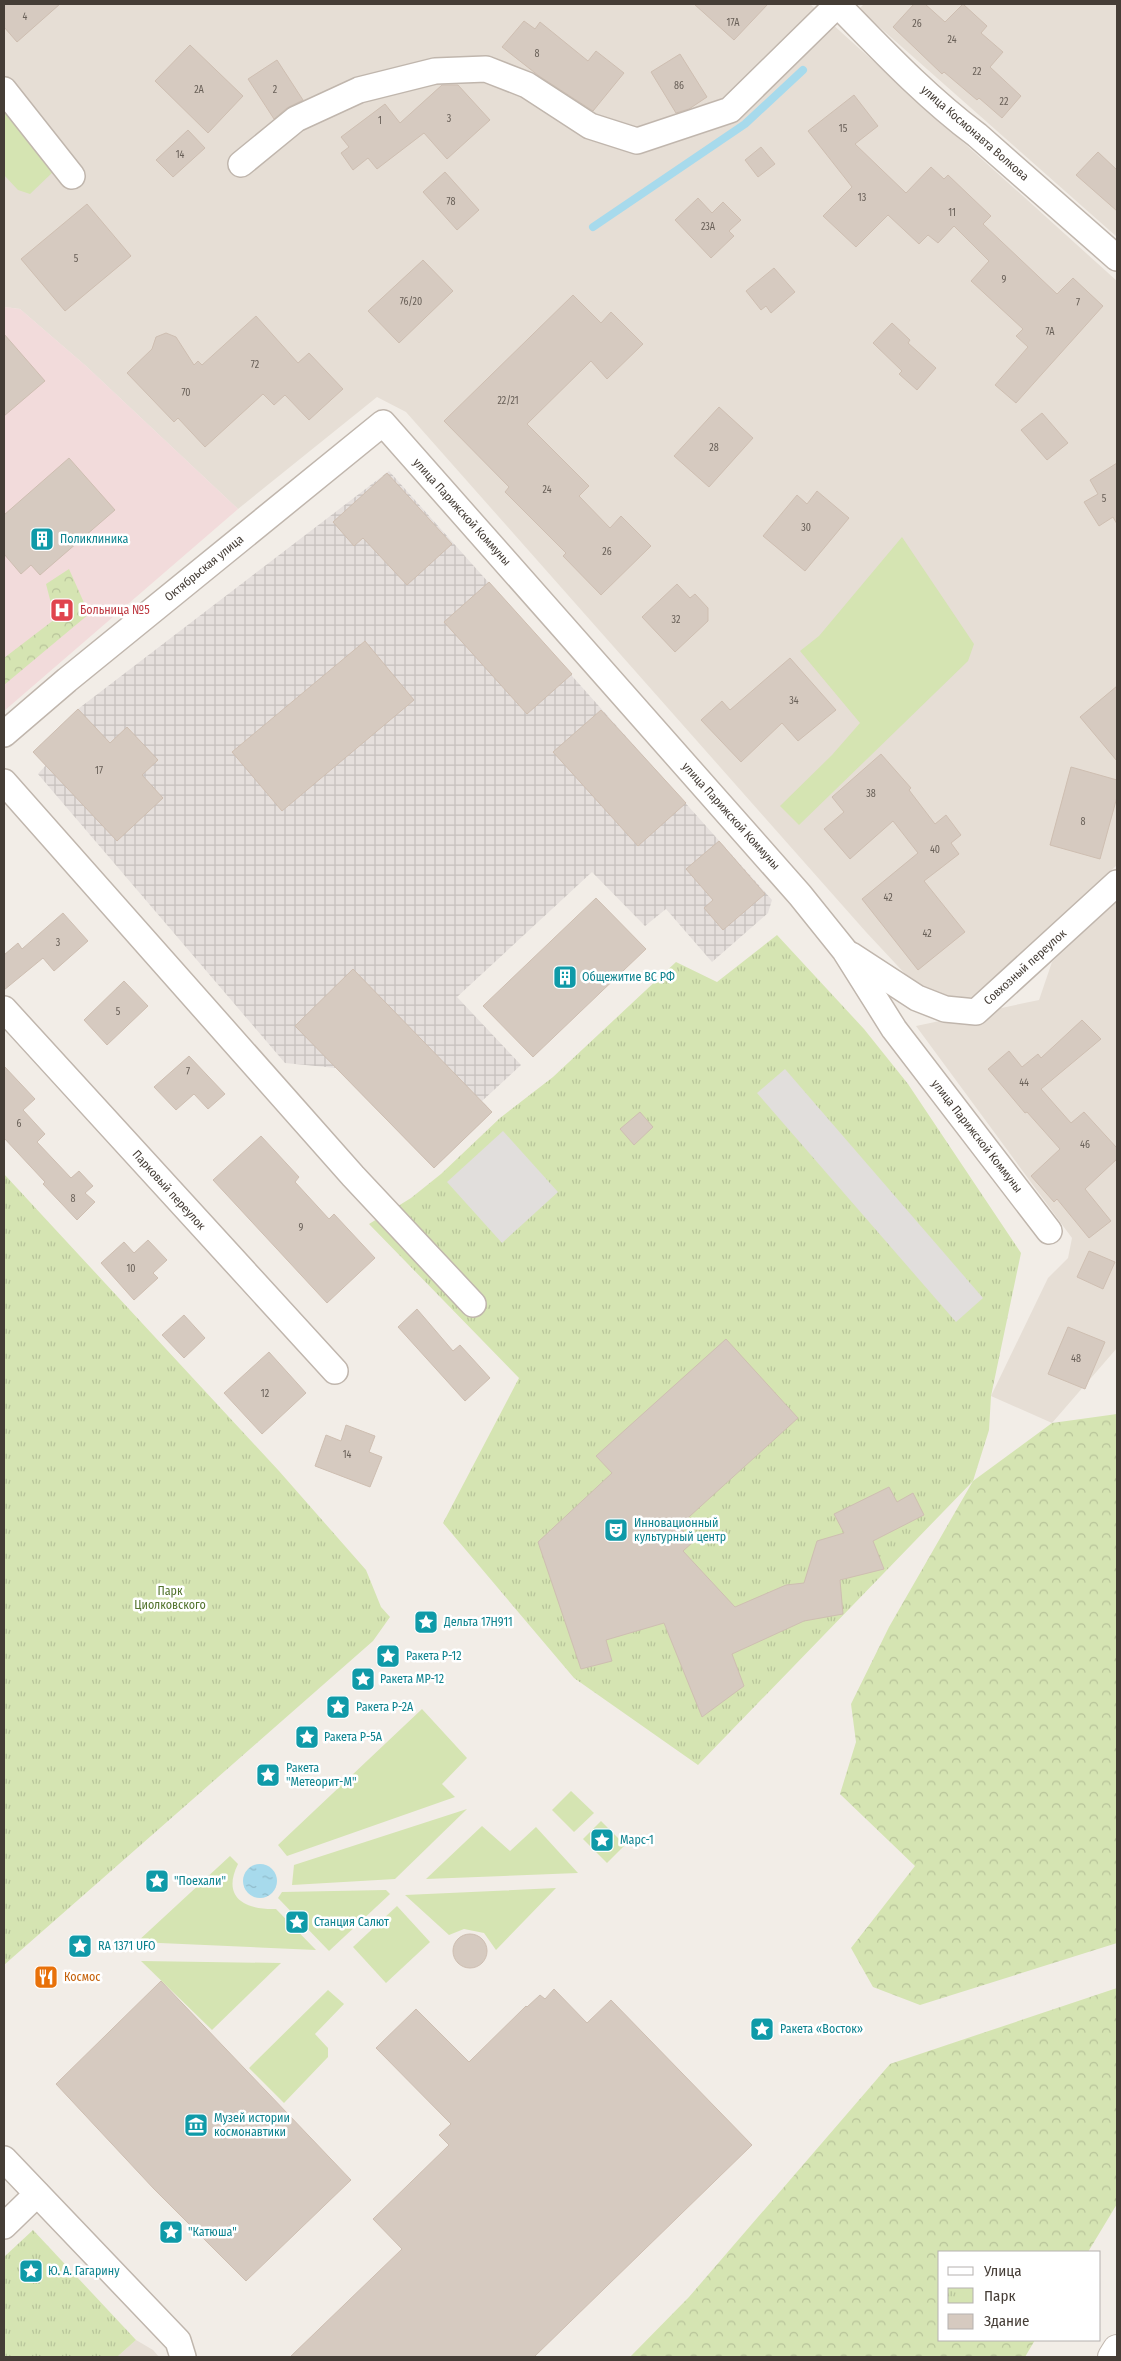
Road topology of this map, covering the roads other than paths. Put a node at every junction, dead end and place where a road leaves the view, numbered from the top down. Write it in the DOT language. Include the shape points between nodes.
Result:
graph roads {
  1 [pos="837,4"];
  2 [pos="4,90"];
  3 [pos="241,164"];
  4 [pos="72,176"];
  5 [pos="1117,258"];
  6 [pos="383,423"];
  7 [pos="4,734"];
  8 [pos="4,782"];
  9 [pos="1117,883"];
  10 [pos="845,950"];
  11 [pos="4,1009"];
  12 [pos="1049,1231"];
  13 [pos="473,1304"];
  14 [pos="335,1371"];
  15 [pos="4,2158"];
  16 [pos="37,2194"];
  17 [pos="4,2226"];
  18 [pos="1117,2349"];
  19 [pos="183,2357"];
  20 [pos="1112,2357"];
  1 -- 3 [label="street" via="730,110 637,142 590,126 527,85 486,69 436,71 359,90 296,119"];
  1 -- 5 [label="street, улица Космонавта Волкова" via="956,118"];
  2 -- 4 [label="street"];
  6 -- 7 [label="street, Октябрьская улица"];
  6 -- 10 [label="street, улица Парижской Коммуны" via="800,894"];
  8 -- 13 [label="street" via="353,1176"];
  9 -- 10 [label="street, Совхозный переулок" via="976,1012 945,1009 918,998"];
  10 -- 12 [label="street, улица Парижской Коммуны" via="894,1029"];
  11 -- 14 [label="street, Парковый переулок"];
  15 -- 16 [label="street"];
  16 -- 17 [label="street"];
  16 -- 19 [label="street" via="178,2341"];
  18 -- 20 [label="street"];
}
